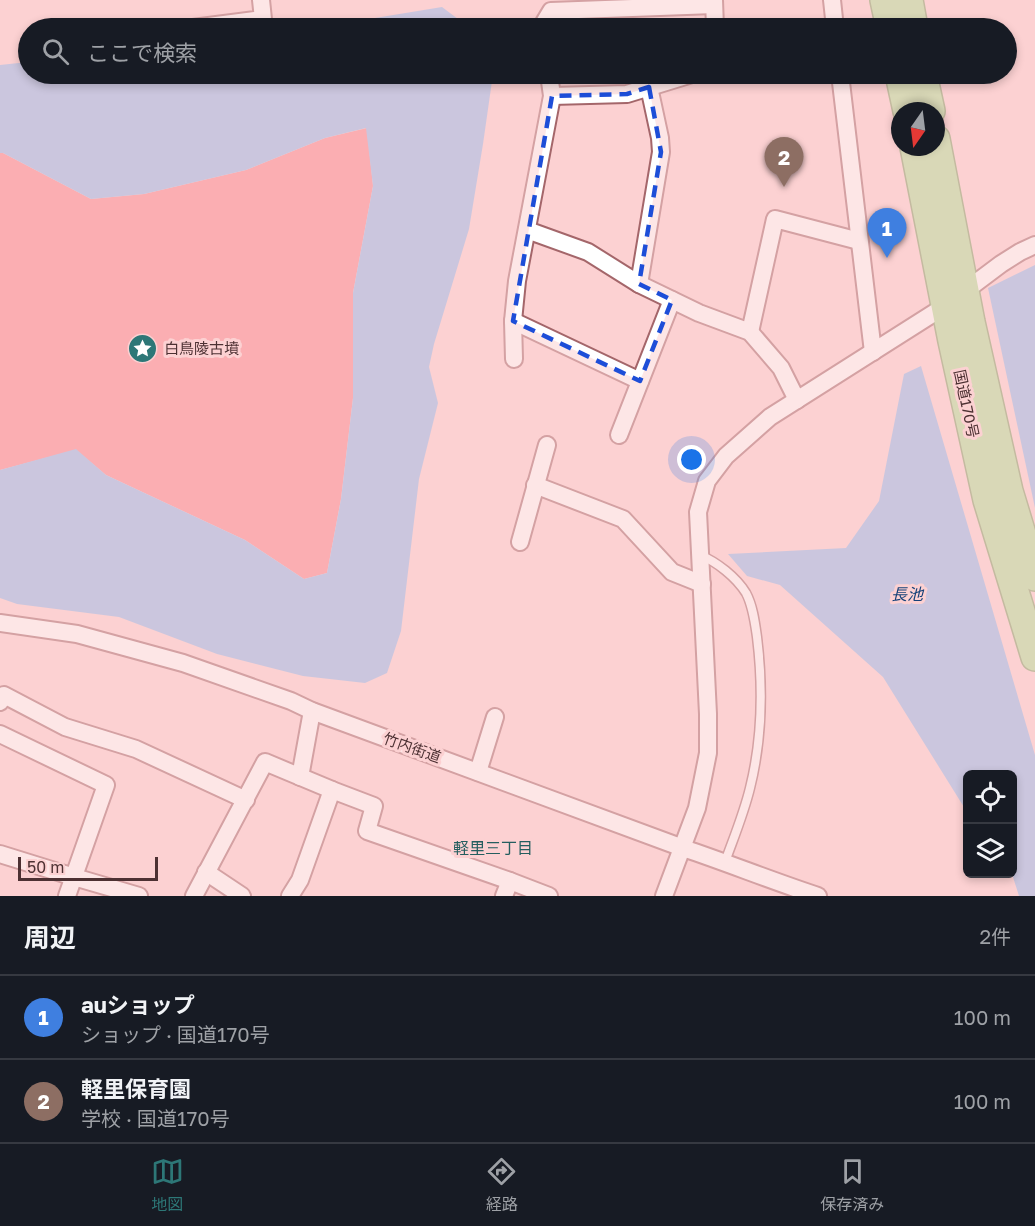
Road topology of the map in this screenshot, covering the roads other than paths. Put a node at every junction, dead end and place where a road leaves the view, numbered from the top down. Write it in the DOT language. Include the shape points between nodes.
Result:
graph roads {
  1 [pos="261,0"];
  2 [pos="832,0"];
  3 [pos="884,0"];
  4 [pos="909,0"];
  5 [pos="714,2"];
  6 [pos="263,18"];
  7 [pos="546,18"];
  8 [pos="715,18"];
  9 [pos="835,18"];
  10 [pos="888,18"];
  11 [pos="912,18"];
  12 [pos="550,84"];
  13 [pos="659,84"];
  14 [pos="841,84"];
  15 [pos="901,84"];
  16 [pos="925,84"];
  17 [pos="649,87"];
  18 [pos="552,96"];
  19 [pos="905,102"];
  20 [pos="929,102"];
  21 [pos="916,156"];
  22 [pos="938,156"];
  23 [pos="526,230"];
  24 [pos="859,240"];
  25 [pos="1035,246"];
  26 [pos="639,284"];
  27 [pos="955,299"];
  28 [pos="672,300"];
  29 [pos="513,321"];
  30 [pos="750,332"];
  31 [pos="873,352"];
  32 [pos="514,359"];
  33 [pos="640,381"];
  34 [pos="797,400"];
  35 [pos="981,422"];
  36 [pos="619,435"];
  37 [pos="547,445"];
  38 [pos="535,485"];
  39 [pos="520,542"];
  40 [pos="700,555"];
  41 [pos="1035,577"];
  42 [pos="702,584"];
  43 [pos="0,623"];
  44 [pos="1035,657"];
  45 [pos="0,702"];
  46 [pos="312,711"];
  47 [pos="495,717"];
  48 [pos="0,734"];
  49 [pos="478,772"];
  50 [pos="300,777"];
  51 [pos="332,790"];
  52 [pos="246,800"];
  53 [pos="683,848"];
  54 [pos="0,854"];
  55 [pos="725,862"];
  56 [pos="74,878"];
  57 [pos="215,883"];
  58 [pos="507,888"];
  59 [pos="68,896"];
  60 [pos="139,896"];
  61 [pos="194,896"];
  62 [pos="242,896"];
  63 [pos="290,896"];
  64 [pos="549,896"];
  65 [pos="664,896"];
  66 [pos="818,896"];
  1 -- 6 [label="street"];
  2 -- 9 [label="street"];
  3 -- 10 [label="highway"];
  4 -- 11 [label="highway"];
  5 -- 7 [label="street" via="550,11"];
  5 -- 8 [label="street"];
  12 -- 18 [label="street"];
  13 -- 17 [label="street"];
  14 -- 24 [label="street"];
  15 -- 19 [label="highway"];
  16 -- 20 [label="highway"];
  17 -- 18 [label="street" via="627,94"];
  17 -- 26 [label="street" via="661,152"];
  18 -- 23 [label="street"];
  21 -- 27 [label="highway, 国道170号"];
  22 -- 27 [label="highway, 国道170号"];
  23 -- 26 [label="street" via="588,252"];
  23 -- 29 [label="street"];
  24 -- 30 [label="street" via="775,219"];
  24 -- 31 [label="street"];
  25 -- 27 [label="street" via="1001,264"];
  26 -- 28 [label="street"];
  27 -- 31 [label="street"];
  27 -- 35 [label="highway, 国道170号"];
  28 -- 30 [label="street"];
  28 -- 33 [label="street"];
  29 -- 32 [label="street"];
  29 -- 33 [label="street"];
  30 -- 34 [label="street" via="781,368"];
  31 -- 34 [label="street"];
  33 -- 36 [label="street"];
  34 -- 40 [label="street" via="770,417 726,456 707,481 698,512"];
  35 -- 41 [label="highway, 国道170号" via="1009,491"];
  35 -- 44 [label="highway, 国道170号" via="987,500"];
  37 -- 38 [label="street"];
  38 -- 39 [label="street"];
  38 -- 42 [label="street" via="623,519 672,572"];
  40 -- 42 [label="street"];
  40 -- 55 [label="lane" via="729,574 746,593 759,657 760,719 753,771"];
  42 -- 53 [label="street" via="708,753 697,808"];
  43 -- 46 [label="street, 竹内街道" via="77,634 183,663"];
  45 -- 52 [label="street" via="4,695 65,727 136,749"];
  46 -- 49 [label="street, 竹内街道"];
  46 -- 50 [label="street"];
  47 -- 49 [label="street"];
  48 -- 56 [label="street" via="106,785"];
  49 -- 53 [label="street, 竹内街道"];
  50 -- 51 [label="street"];
  50 -- 52 [label="street" via="266,762"];
  51 -- 58 [label="street" via="374,806 368,831"];
  51 -- 63 [label="street" via="300,880"];
  52 -- 57 [label="street"];
  53 -- 55 [label="street, 竹内街道"];
  53 -- 65 [label="street"];
  54 -- 56 [label="street"];
  55 -- 66 [label="street, 竹内街道"];
  56 -- 59 [label="street"];
  56 -- 60 [label="street"];
  57 -- 61 [label="street"];
  57 -- 62 [label="street"];
  58 -- 64 [label="street"];
}
